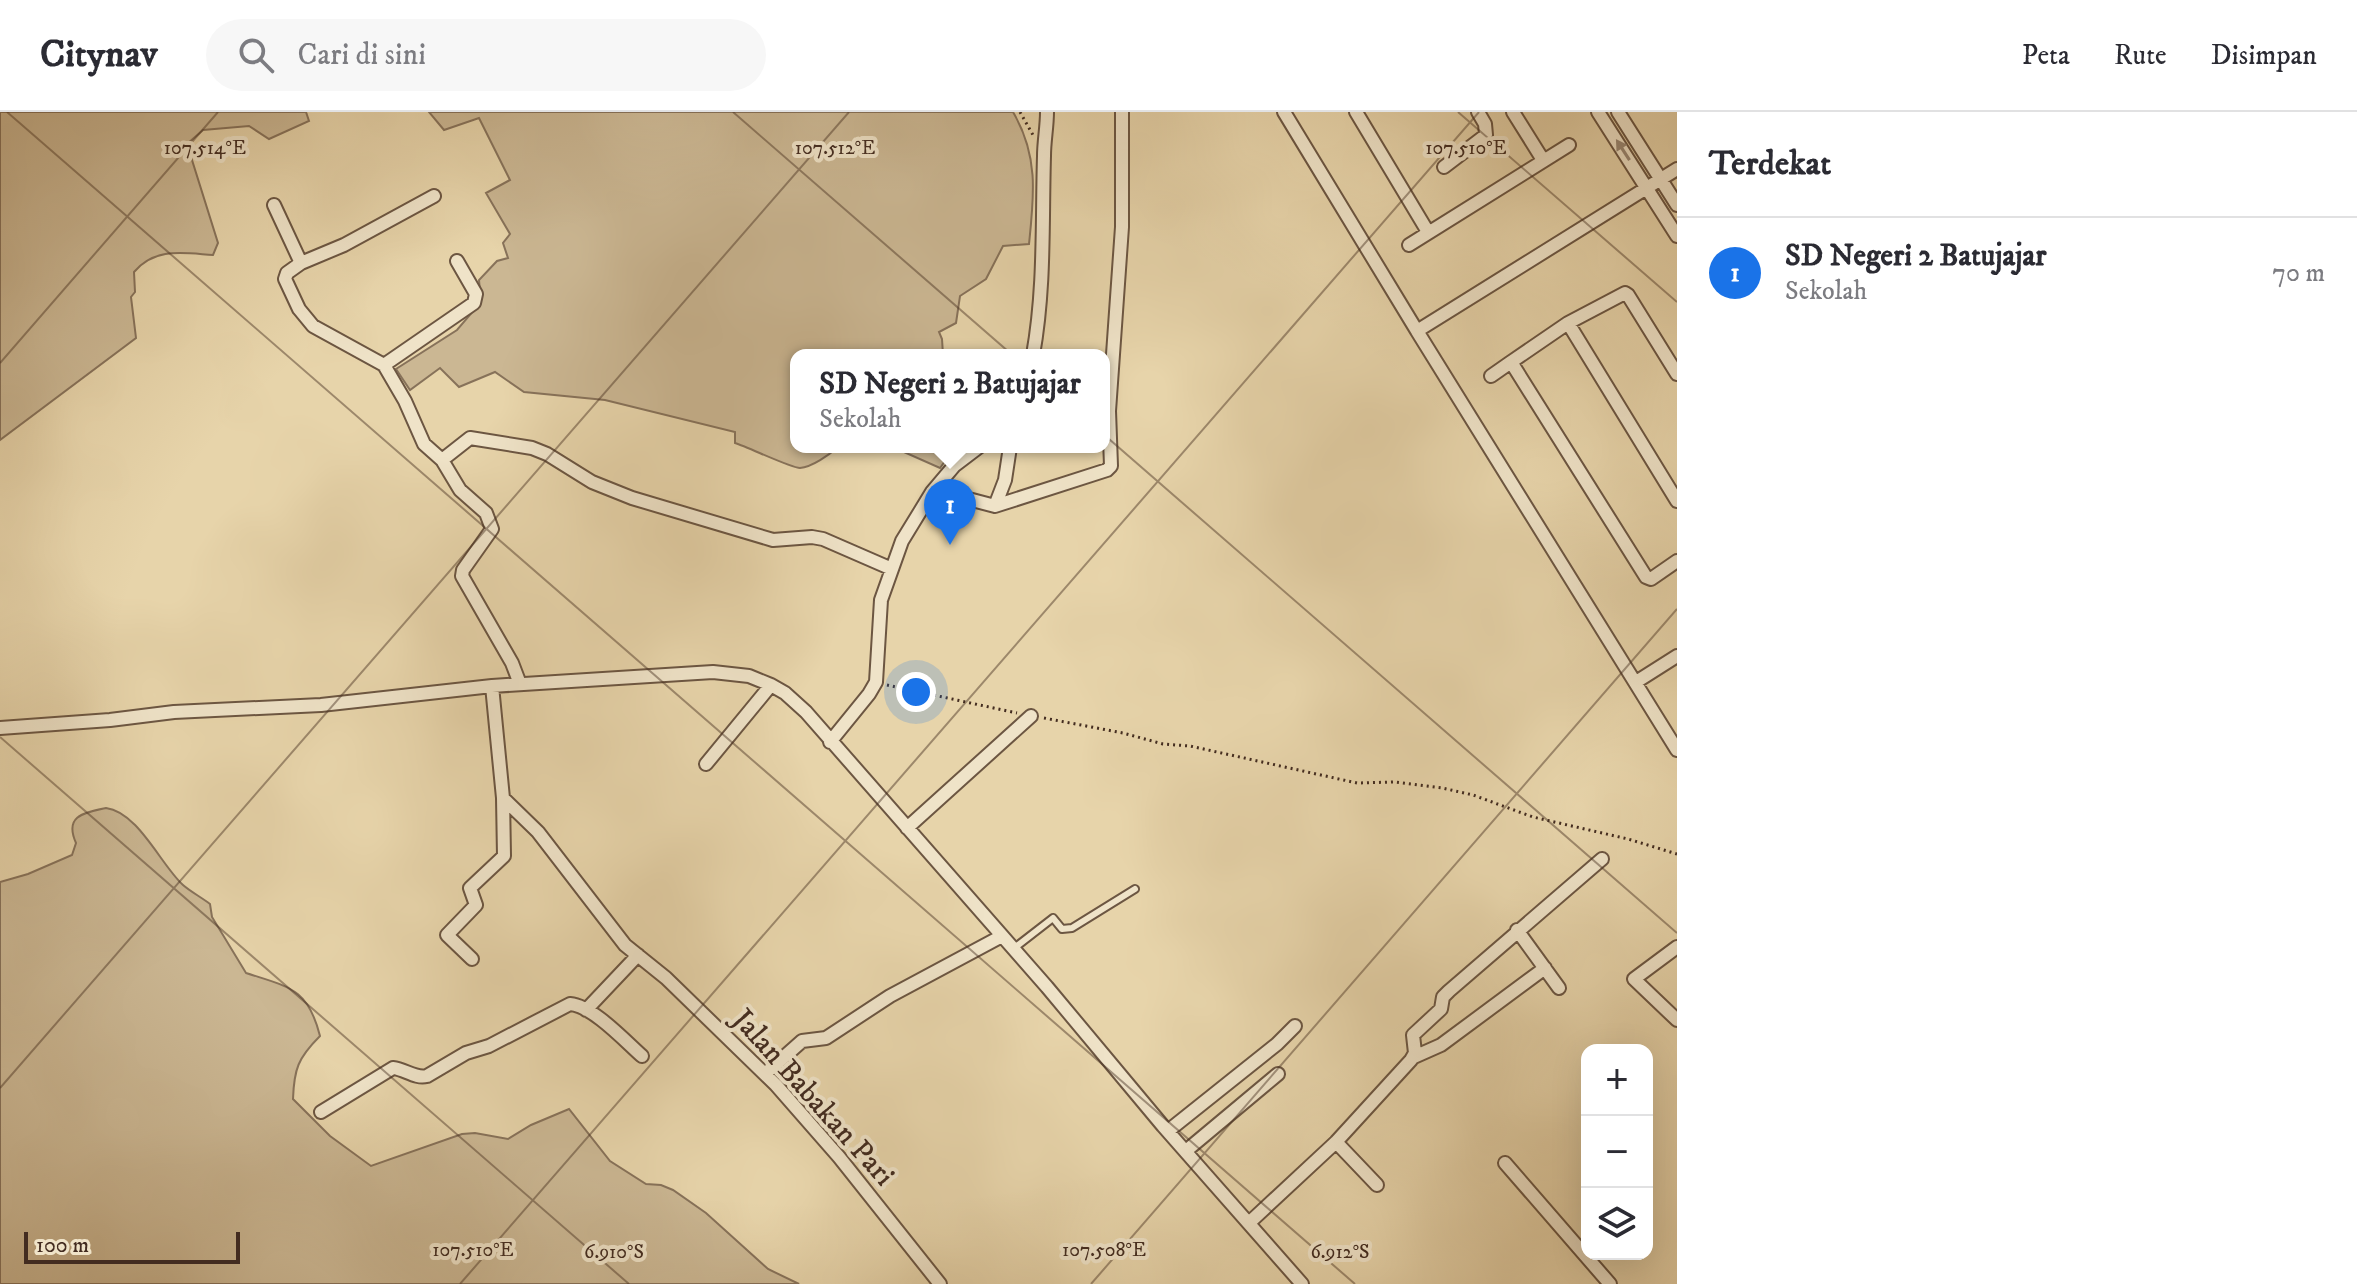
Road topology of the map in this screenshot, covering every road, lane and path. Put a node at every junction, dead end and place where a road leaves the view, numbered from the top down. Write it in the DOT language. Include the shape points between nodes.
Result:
graph roads {
  1 [pos="1047,112"];
  2 [pos="1122,112"];
  3 [pos="1284,112"];
  4 [pos="1356,112"];
  5 [pos="1478,112"];
  6 [pos="1513,112"];
  7 [pos="1598,112"];
  8 [pos="1618,112"];
  9 [pos="1569,145"];
  10 [pos="1543,160"];
  11 [pos="1444,167"];
  12 [pos="1677,169"];
  13 [pos="1662,180"];
  14 [pos="1647,188"];
  15 [pos="434,196"];
  16 [pos="274,205"];
  17 [pos="1677,205"];
  18 [pos="1428,232"];
  19 [pos="1677,236"];
  20 [pos="1409,245"];
  21 [pos="457,261"];
  22 [pos="301,263"];
  23 [pos="1568,323"];
  24 [pos="1417,331"];
  25 [pos="1034,349"];
  26 [pos="1511,362"];
  27 [pos="384,365"];
  28 [pos="1677,374"];
  29 [pos="1491,376"];
  30 [pos="1110,397"];
  31 [pos="1110,438"];
  32 [pos="971,453"];
  33 [pos="1009,453"];
  34 [pos="442,460"];
  35 [pos="937,486"];
  36 [pos="1677,501"];
  37 [pos="995,506"];
  38 [pos="1677,561"];
  39 [pos="892,569"];
  40 [pos="1677,656"];
  41 [pos="876,682"];
  42 [pos="1636,682"];
  43 [pos="520,684"];
  44 [pos="771,685"];
  45 [pos="492,686"];
  46 [pos="1031,716"];
  47 [pos="0,728"];
  48 [pos="830,742"];
  49 [pos="1677,750"];
  50 [pos="706,764"];
  51 [pos="503,798"];
  52 [pos="907,828"];
  53 [pos="1677,854"];
  54 [pos="1602,859"];
  55 [pos="1135,889"];
  56 [pos="1517,930"];
  57 [pos="1002,936"];
  58 [pos="1677,947"];
  59 [pos="1013,949"];
  60 [pos="638,955"];
  61 [pos="472,959"];
  62 [pos="1545,968"];
  63 [pos="1559,988"];
  64 [pos="586,1010"];
  65 [pos="1677,1020"];
  66 [pos="1295,1026"];
  67 [pos="642,1056"];
  68 [pos="1414,1057"];
  69 [pos="766,1073"];
  70 [pos="1278,1074"];
  71 [pos="321,1112"];
  72 [pos="1168,1131"];
  73 [pos="1336,1142"];
  74 [pos="1187,1150"];
  75 [pos="1505,1163"];
  76 [pos="1377,1185"];
  77 [pos="1250,1222"];
  78 [pos="1294,1281"];
  79 [pos="940,1284"];
  80 [pos="1610,1284"];
  1 -- 25 [label="street" via="1044,264"];
  2 -- 30 [label="street" via="1122,227"];
  3 -- 24 [label="street"];
  4 -- 18 [label="street"];
  5 -- 11 [label="street" via="1486,135"];
  6 -- 10 [label="street"];
  14 -- 7 [label="street, one-way"];
  8 -- 13 [label="street"];
  9 -- 10 [label="street"];
  10 -- 18 [label="street"];
  12 -- 13 [label="street"];
  13 -- 14 [label="street"];
  13 -- 17 [label="street"];
  14 -- 19 [label="street"];
  14 -- 24 [label="street"];
  15 -- 22 [label="street"];
  16 -- 22 [label="street"];
  18 -- 20 [label="street"];
  21 -- 27 [label="street" via="476,294 474,303"];
  22 -- 27 [label="street" via="285,279 307,321"];
  23 -- 26 [label="street"];
  23 -- 28 [label="street" via="1625,293"];
  23 -- 36 [label="street"];
  24 -- 42 [label="street"];
  26 -- 29 [label="street"];
  26 -- 38 [label="street" via="1646,577 1651,579"];
  27 -- 34 [label="street" via="421,438"];
  31 -- 37 [label="street" via="1107,470"];
  32 -- 35 [label="street"];
  33 -- 37 [label="street"];
  34 -- 39 [label="street" via="470,438 532,448 632,498 773,540 823,539"];
  34 -- 43 [label="street" via="460,490 491,523 486,541 462,576"];
  35 -- 37 [label="street"];
  35 -- 39 [label="street" via="902,541"];
  39 -- 41 [label="street" via="881,600"];
  40 -- 42 [label="street"];
  41 -- 46 [label="path"];
  41 -- 48 [label="street"];
  42 -- 49 [label="street"];
  43 -- 44 [label="street" via="713,672"];
  43 -- 45 [label="street"];
  44 -- 48 [label="street" via="806,712"];
  44 -- 50 [label="street"];
  45 -- 47 [label="street" via="321,705"];
  45 -- 51 [label="street"];
  46 -- 52 [label="street"];
  46 -- 53 [label="path" via="1357,783 1442,788"];
  48 -- 52 [label="street"];
  51 -- 60 [label="street, Jalan Babakan Pari" via="538,832 604,921"];
  51 -- 61 [label="street" via="504,856 475,881 470,892 476,905 447,935"];
  52 -- 57 [label="street"];
  54 -- 56 [label="street"];
  55 -- 59 [label="lane" via="1072,928 1062,929 1053,918"];
  56 -- 62 [label="street"];
  56 -- 68 [label="street" via="1449,991 1441,1009 1415,1031"];
  57 -- 59 [label="street"];
  57 -- 69 [label="street" via="890,996 826,1038 802,1041"];
  58 -- 65 [label="street" via="1634,979"];
  59 -- 72 [label="street"];
  60 -- 64 [label="street"];
  60 -- 69 [label="street, Jalan Babakan Pari"];
  62 -- 63 [label="street"];
  62 -- 68 [label="street" via="1441,1045"];
  64 -- 67 [label="street"];
  64 -- 71 [label="street" via="577,1004 562,1007 422,1078 393,1068"];
  66 -- 72 [label="street"];
  68 -- 73 [label="street"];
  69 -- 79 [label="street, Jalan Babakan Pari"];
  70 -- 74 [label="street"];
  72 -- 74 [label="street"];
  73 -- 76 [label="street"];
  73 -- 77 [label="street"];
  74 -- 77 [label="street"];
  75 -- 80 [label="street"];
  77 -- 78 [label="street"];
}
